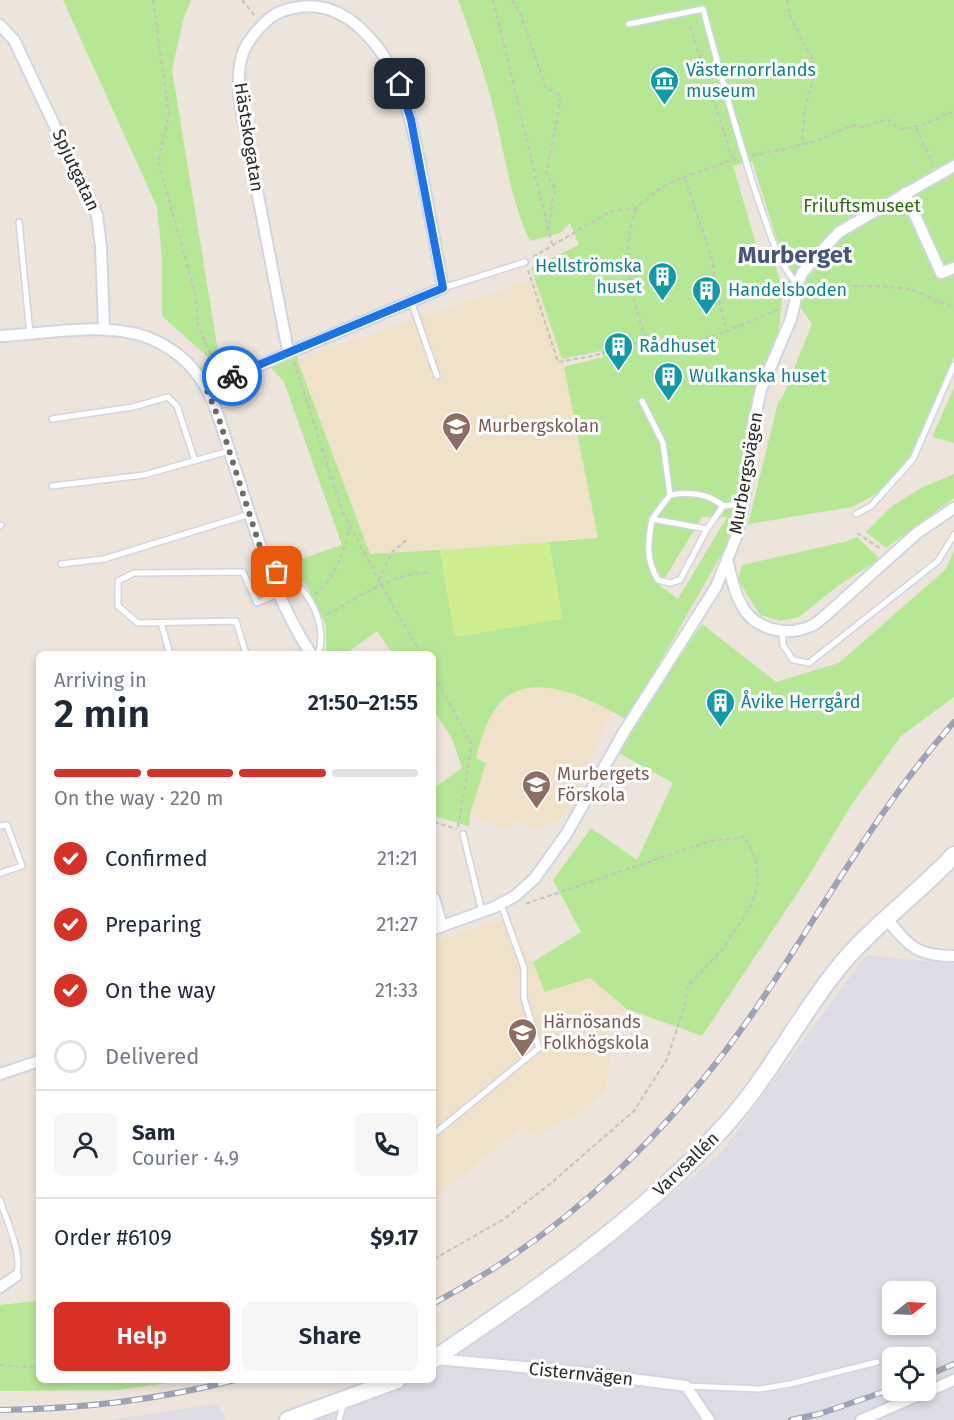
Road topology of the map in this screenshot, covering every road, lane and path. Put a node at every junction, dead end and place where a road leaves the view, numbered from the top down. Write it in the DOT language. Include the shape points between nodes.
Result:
graph roads {
  1 [pos="153,0"];
  2 [pos="242,0"];
  3 [pos="493,0"];
  4 [pos="512,0"];
  5 [pos="787,0"];
  6 [pos="629,24"];
  7 [pos="263,25"];
  8 [pos="0,26"];
  9 [pos="690,26"];
  10 [pos="735,90"];
  11 [pos="726,92"];
  12 [pos="954,111"];
  13 [pos="916,128"];
  14 [pos="802,145"];
  15 [pos="743,155"];
  16 [pos="733,161"];
  17 [pos="954,166"];
  18 [pos="938,174"];
  19 [pos="685,177"];
  20 [pos="905,193"];
  21 [pos="636,208"];
  22 [pos="19,222"];
  23 [pos="548,228"];
  24 [pos="552,244"];
  25 [pos="525,262"];
  26 [pos="954,268"];
  27 [pos="797,284"];
  28 [pos="443,288"];
  29 [pos="411,301"];
  30 [pos="795,302"];
  31 [pos="954,309"];
  32 [pos="104,329"];
  33 [pos="728,331"];
  34 [pos="30,334"];
  35 [pos="0,336"];
  36 [pos="646,340"];
  37 [pos="288,351"];
  38 [pos="954,365"];
  39 [pos="437,376"];
  40 [pos="222,381"];
  41 [pos="206,388"];
  42 [pos="642,400"];
  43 [pos="52,419"];
  44 [pos="229,451"];
  45 [pos="195,461"];
  46 [pos="52,486"];
  47 [pos="670,495"];
  48 [pos="743,504"];
  49 [pos="723,506"];
  50 [pos="954,508"];
  51 [pos="250,514"];
  52 [pos="856,514"];
  53 [pos="652,519"];
  54 [pos="350,526"];
  55 [pos="707,529"];
  56 [pos="857,533"];
  57 [pos="954,535"];
  58 [pos="408,539"];
  59 [pos="891,556"];
  60 [pos="727,559"];
  61 [pos="61,564"];
  62 [pos="268,572"];
  63 [pos="431,573"];
  64 [pos="379,581"];
  65 [pos="382,586"];
  66 [pos="278,594"];
  67 [pos="314,594"];
  68 [pos="317,618"];
  69 [pos="161,623"];
  70 [pos="782,632"];
  71 [pos="169,651"];
  72 [pos="245,651"];
  73 [pos="308,651"];
  74 [pos="319,651"];
  75 [pos="419,651"];
  76 [pos="436,680"];
  77 [pos="436,823"];
  78 [pos="0,826"];
  79 [pos="460,831"];
  80 [pos="954,855"];
  81 [pos="0,873"];
  82 [pos="501,904"];
  83 [pos="525,904"];
  84 [pos="482,912"];
  85 [pos="436,913"];
  86 [pos="886,918"];
  87 [pos="438,928"];
  88 [pos="954,956"];
  89 [pos="36,1062"];
  90 [pos="0,1074"];
  91 [pos="436,1132"];
  92 [pos="0,1200"];
  93 [pos="436,1258"];
  94 [pos="16,1276"];
  95 [pos="0,1287"];
  96 [pos="436,1358"];
  97 [pos="436,1359"];
  98 [pos="877,1362"];
  99 [pos="0,1365"];
  100 [pos="36,1368"];
  101 [pos="954,1380"];
  102 [pos="389,1383"];
  103 [pos="686,1386"];
  104 [pos="344,1401"];
  105 [pos="288,1420"];
  106 [pos="339,1420"];
  107 [pos="709,1420"];
  108 [pos="861,1420"];
  1 -- 40 [label="path" via="170,115 158,160 196,296 198,325"];
  2 -- 7 [label="path"];
  3 -- 23 [label="path"];
  4 -- 23 [label="path" via="546,88 560,96 546,173 555,188"];
  5 -- 14 [label="path" via="789,12 812,55 814,72"];
  6 -- 11 [label="lane" via="704,9"];
  7 -- 28 [label="street, Hästskogatan" via="283,11 325,8 352,21 381,51 400,84 411,120"];
  7 -- 37 [label="street, Hästskogatan" via="244,47 239,97"];
  8 -- 32 [label="street, Spjutgatan" via="14,40 97,215"];
  9 -- 16 [label="path"];
  10 -- 11 [label="lane"];
  11 -- 15 [label="lane"];
  12 -- 13 [label="path"];
  13 -- 14 [label="path" via="899,129 888,119 862,127 853,125"];
  13 -- 18 [label="path"];
  14 -- 15 [label="path"];
  15 -- 16 [label="path"];
  15 -- 27 [label="lane" via="777,255"];
  16 -- 19 [label="path"];
  17 -- 18 [label="street, Murbergsvägen"];
  18 -- 20 [label="street, Murbergsvägen"];
  19 -- 21 [label="path" via="658,190"];
  19 -- 33 [label="path" via="712,259"];
  20 -- 26 [label="street" via="941,273"];
  20 -- 27 [label="street, Murbergsvägen" via="839,232"];
  21 -- 24 [label="path" via="609,212"];
  21 -- 36 [label="path" via="628,237 630,274"];
  22 -- 34 [label="lane"];
  23 -- 24 [label="path"];
  24 -- 25 [label="path"];
  25 -- 28 [label="lane"];
  25 -- 36 [label="path" via="558,362"];
  27 -- 30 [label="street, Murbergsvägen"];
  27 -- 31 [label="path" via="911,289"];
  28 -- 29 [label="street"];
  29 -- 37 [label="street"];
  29 -- 39 [label="lane"];
  30 -- 33 [label="path"];
  30 -- 48 [label="street, Murbergsvägen" via="761,389"];
  32 -- 34 [label="street"];
  32 -- 41 [label="street" via="133,333 157,342 194,369"];
  33 -- 36 [label="path" via="690,344"];
  34 -- 35 [label="street"];
  37 -- 40 [label="street"];
  37 -- 54 [label="path"];
  38 -- 52 [label="lane" via="913,459 871,506"];
  40 -- 41 [label="street"];
  41 -- 44 [label="street"];
  42 -- 47 [label="lane" via="663,443"];
  43 -- 45 [label="lane" via="134,407 168,397 177,406"];
  44 -- 45 [label="lane"];
  44 -- 51 [label="street"];
  45 -- 46 [label="lane" via="144,475"];
  47 -- 49 [label="lane" via="704,495"];
  47 -- 53 [label="lane"];
  48 -- 49 [label="lane"];
  48 -- 60 [label="street, Murbergsvägen"];
  49 -- 55 [label="lane"];
  50 -- 59 [label="street"];
  51 -- 61 [label="lane" via="104,559"];
  51 -- 62 [label="street"];
  53 -- 55 [label="lane"];
  53 -- 55 [label="lane" via="646,550 658,580 670,583 680,580"];
  54 -- 64 [label="path"];
  54 -- 67 [label="path" via="340,561"];
  56 -- 59 [label="path"];
  57 -- 70 [label="lane" via="938,561 809,663 793,660 783,645"];
  58 -- 64 [label="path" via="392,552"];
  59 -- 70 [label="street" via="812,626"];
  60 -- 70 [label="street" via="742,607 754,621"];
  60 -- 82 [label="street, Murbergsvägen" via="716,587 624,732 567,833 534,878"];
  62 -- 66 [label="street"];
  62 -- 68 [label="lane" via="277,572 298,584"];
  63 -- 65 [label="path" via="410,574"];
  64 -- 65 [label="path"];
  65 -- 68 [label="path"];
  65 -- 75 [label="path"];
  66 -- 69 [label="lane" via="257,603 243,572 134,573 118,582 118,606 138,623"];
  66 -- 73 [label="street"];
  68 -- 74 [label="lane" via="322,637"];
  69 -- 71 [label="lane"];
  69 -- 72 [label="lane" via="236,621"];
  76 -- 79 [label="path" via="472,744"];
  77 -- 79 [label="path"];
  78 -- 81 [label="lane" via="7,825 22,866"];
  79 -- 84 [label="lane"];
  80 -- 86 [label="street, Varvsallén"];
  82 -- 84 [label="street, Murbergsvägen"];
  82 -- 91 [label="lane" via="524,968 524,998 539,1048"];
  83 -- 93 [label="path" via="710,842 745,837 756,860 758,883 751,906 722,950 688,986 667,1059 634,1111 504,1219"];
  84 -- 87 [label="street, Murbergsvägen"];
  85 -- 87 [label="street"];
  86 -- 88 [label="street" via="918,951"];
  86 -- 96 [label="street, Varvsallén" via="843,963 756,1087 690,1162 636,1211 570,1262"];
  89 -- 90 [label="street"];
  92 -- 94 [label="lane" via="18,1255"];
  94 -- 95 [label="street"];
  97 -- 103 [label="street, Cisternvägen"];
  98 -- 103 [label="lane" via="760,1389"];
  99 -- 100 [label="path"];
  101 -- 108 [label="street"];
  102 -- 104 [label="street"];
  103 -- 107 [label="street"];
  104 -- 105 [label="street"];
  104 -- 106 [label="lane"];
}
